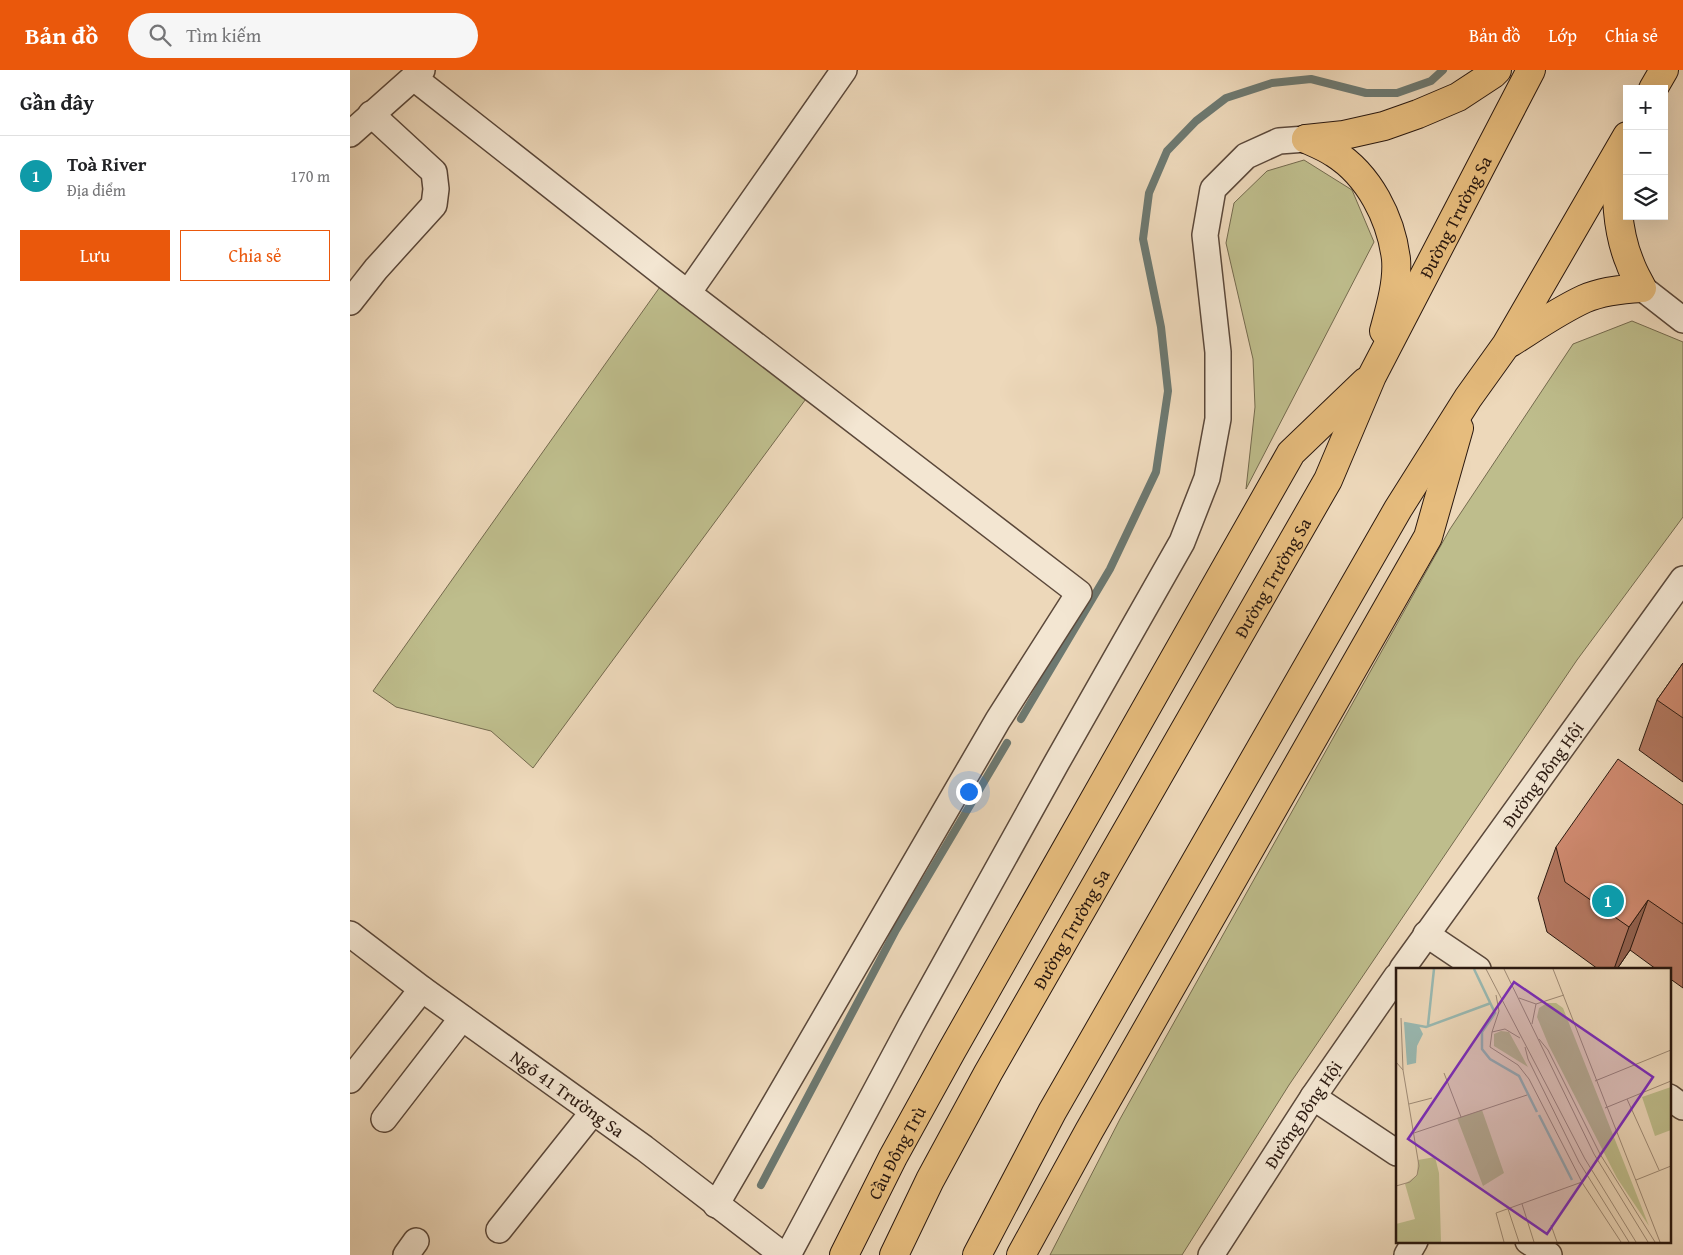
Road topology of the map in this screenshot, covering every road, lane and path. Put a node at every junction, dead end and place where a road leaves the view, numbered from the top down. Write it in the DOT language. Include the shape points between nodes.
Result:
graph roads {
  1 [pos="844,70"];
  2 [pos="1496,70"];
  3 [pos="1531,70"];
  4 [pos="1664,70"];
  5 [pos="418,74"];
  6 [pos="1655,85"];
  7 [pos="371,114"];
  8 [pos="350,134"];
  9 [pos="1306,139"];
  10 [pos="1622,146"];
  11 [pos="1642,288"];
  12 [pos="688,292"];
  13 [pos="350,302"];
  14 [pos="1683,320"];
  15 [pos="1506,345"];
  16 [pos="1372,376"];
  17 [pos="1468,398"];
  18 [pos="1683,578"];
  19 [pos="350,934"];
  20 [pos="1426,934"];
  21 [pos="1403,968"];
  22 [pos="1477,968"];
  23 [pos="1396,977"];
  24 [pos="422,989"];
  25 [pos="462,1018"];
  26 [pos="350,1080"];
  27 [pos="1313,1097"];
  28 [pos="1670,1099"];
  29 [pos="1683,1107"];
  30 [pos="593,1112"];
  31 [pos="384,1119"];
  32 [pos="1396,1152"];
  33 [pos="716,1205"];
  34 [pos="499,1230"];
  35 [pos="1414,1242"];
  36 [pos="1530,1242"];
  37 [pos="783,1255"];
  38 [pos="788,1255"];
  39 [pos="844,1255"];
  40 [pos="894,1255"];
  41 [pos="977,1255"];
  42 [pos="1021,1255"];
  43 [pos="1211,1255"];
  44 [pos="1407,1255"];
  45 [pos="1549,1255"];
  1 -- 12 [label="street"];
  2 -- 9 [label="highway" via="1458,97 1418,114 1344,135"];
  3 -- 16 [label="highway, Đường Trường Sa"];
  4 -- 6 [label="highway"];
  5 -- 7 [label="street"];
  5 -- 12 [label="street"];
  7 -- 8 [label="street"];
  7 -- 13 [label="street" via="434,172 436,189 434,205"];
  9 -- 16 [label="highway" via="1335,153 1358,173 1379,202 1390,231 1396,260 1394,282"];
  9 -- 38 [label="street" via="1279,141 1246,156 1212,189 1205,235 1218,352 1218,419 1207,478 1182,542 910,1025"];
  10 -- 11 [label="highway" via="1618,206 1622,237 1629,262"];
  10 -- 15 [label="highway"];
  11 -- 14 [label="street"];
  11 -- 15 [label="highway" via="1616,290 1586,298"];
  12 -- 33 [label="street" via="1079,593 998,720"];
  15 -- 17 [label="highway"];
  16 -- 39 [label="highway, Cầu Đông Trù" via="1291,453 951,1052"];
  16 -- 40 [label="highway, Đường Trường Sa" via="1328,480 988,1072"];
  17 -- 41 [label="highway" via="1398,509 1052,1112"];
  17 -- 42 [label="highway" via="1428,537"];
  18 -- 20 [label="street, Đường Đông Hội"];
  19 -- 24 [label="street, Ngõ 41 Trường Sa"];
  20 -- 21 [label="street, Đường Đông Hội"];
  20 -- 22 [label="street"];
  23 -- 27 [label="street, Đường Đông Hội"];
  24 -- 25 [label="street, Ngõ 41 Trường Sa"];
  24 -- 26 [label="street"];
  25 -- 30 [label="street, Ngõ 41 Trường Sa"];
  25 -- 31 [label="street"];
  27 -- 32 [label="street"];
  27 -- 43 [label="street, Đường Đông Hội"];
  28 -- 29 [label="street"];
  30 -- 33 [label="street, Ngõ 41 Trường Sa"];
  30 -- 34 [label="street"];
  33 -- 37 [label="street, Ngõ 41 Trường Sa"];
  35 -- 44 [label="street"];
  36 -- 45 [label="street"];
}
